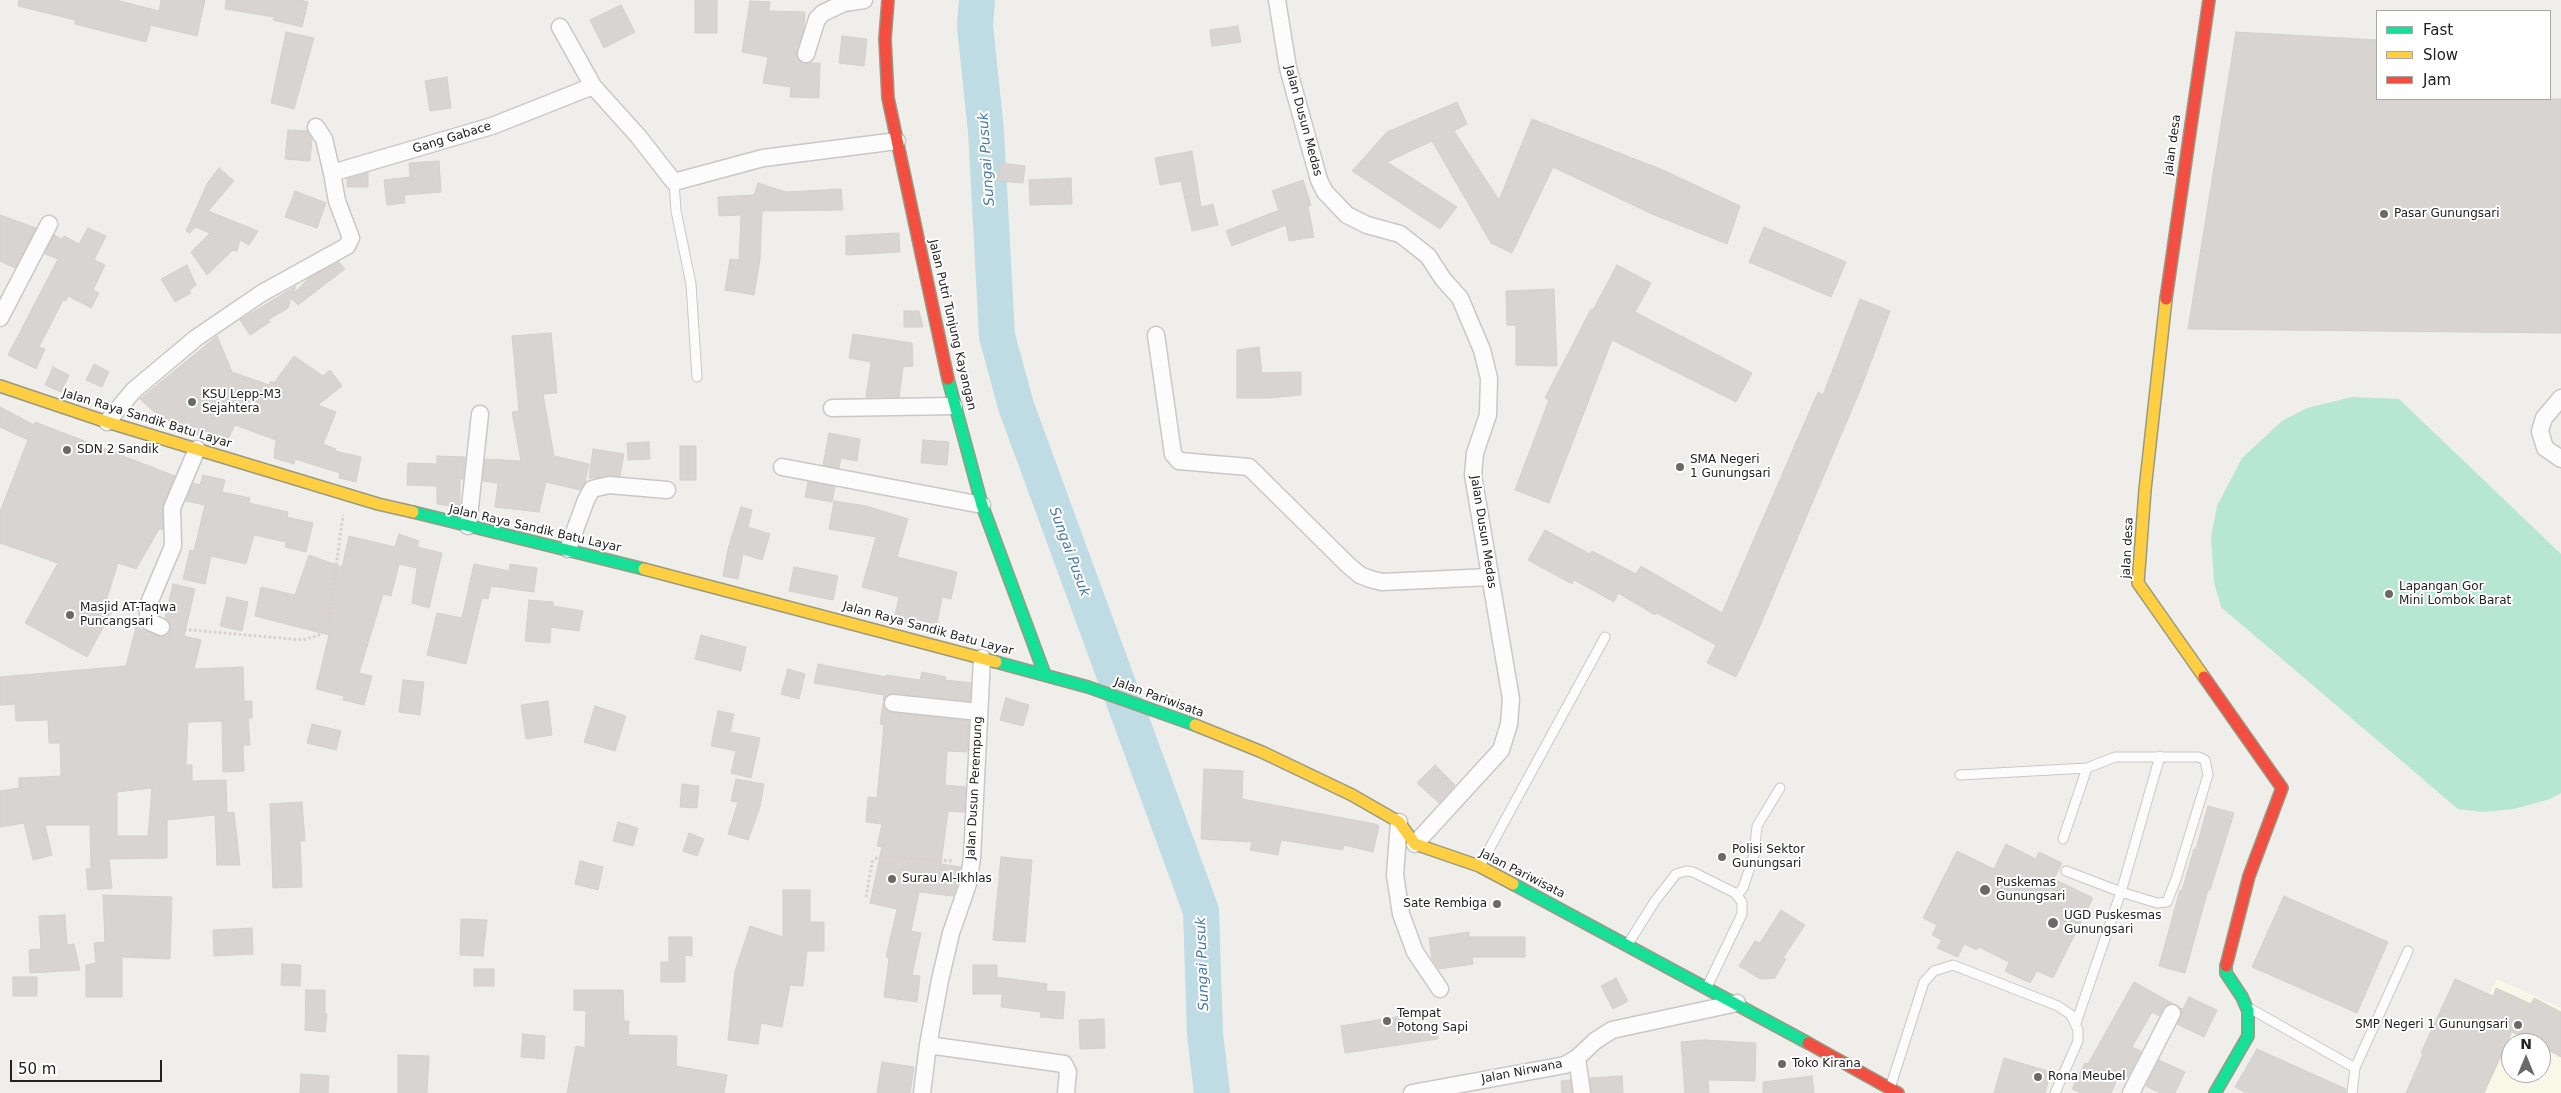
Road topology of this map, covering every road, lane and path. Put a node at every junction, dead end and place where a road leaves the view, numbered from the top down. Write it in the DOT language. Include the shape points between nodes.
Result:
graph roads {
  1 [pos="864,0"];
  2 [pos="888,0"];
  3 [pos="1277,0"];
  4 [pos="2209,0"];
  5 [pos="560,27"];
  6 [pos="806,54"];
  7 [pos="593,86"];
  8 [pos="316,127"];
  9 [pos="897,141"];
  10 [pos="332,173"];
  11 [pos="674,182"];
  12 [pos="49,224"];
  13 [pos="0,318"];
  14 [pos="1156,335"];
  15 [pos="697,377"];
  16 [pos="0,386"];
  17 [pos="2561,398"];
  18 [pos="954,406"];
  19 [pos="832,408"];
  20 [pos="480,414"];
  21 [pos="107,422"];
  22 [pos="197,449"];
  23 [pos="2561,459"];
  24 [pos="782,467"];
  25 [pos="667,490"];
  26 [pos="346,495"];
  27 [pos="982,505"];
  28 [pos="468,526"];
  29 [pos="568,549"];
  30 [pos="1490,577"];
  31 [pos="161,627"];
  32 [pos="1605,637"];
  33 [pos="982,658"];
  34 [pos="1045,675"];
  35 [pos="1069,683"];
  36 [pos="893,703"];
  37 [pos="978,712"];
  38 [pos="2160,756"];
  39 [pos="2087,768"];
  40 [pos="1960,775"];
  41 [pos="1780,788"];
  42 [pos="1399,822"];
  43 [pos="2063,839"];
  44 [pos="1415,844"];
  45 [pos="972,863"];
  46 [pos="1480,866"];
  47 [pos="2066,871"];
  48 [pos="2121,892"];
  49 [pos="1737,895"];
  50 [pos="866,897"];
  51 [pos="1627,945"];
  52 [pos="2408,951"];
  53 [pos="1707,987"];
  54 [pos="1440,989"];
  55 [pos="1738,1003"];
  56 [pos="2246,1006"];
  57 [pos="2172,1013"];
  58 [pos="2076,1023"];
  59 [pos="928,1045"];
  60 [pos="1577,1058"];
  61 [pos="2355,1068"];
  62 [pos="1894,1091"];
  63 [pos="922,1093"];
  64 [pos="1066,1093"];
  65 [pos="1412,1093"];
  66 [pos="1582,1093"];
  67 [pos="2055,1093"];
  68 [pos="2132,1093"];
  69 [pos="2215,1093"];
  70 [pos="2352,1093"];
  1 -- 6 [label="street" via="844,3 823,13"];
  2 -- 9 [label="main road, Jalan Putri Tunjung Kayangan" via="888,98"];
  3 -- 30 [label="street, Jalan Dusun Medas" via="1288,68 1325,192 1347,216 1400,234 1420,247 1460,298 1482,350 1489,378 1490,401 1473,475"];
  4 -- 56 [label="main road, jalan desa" via="2170,261 2138,583 2282,788 2249,876 2226,959 2226,973"];
  5 -- 7 [label="street"];
  7 -- 10 [label="street, Gang Gabace" via="484,129"];
  7 -- 11 [label="street"];
  8 -- 10 [label="street" via="324,139"];
  9 -- 11 [label="street" via="763,158"];
  9 -- 18 [label="main road, Jalan Putri Tunjung Kayangan"];
  10 -- 21 [label="street" via="337,201 351,238 347,246 262,293 196,338 134,390"];
  11 -- 15 [label="lane" via="691,284"];
  12 -- 13 [label="street"];
  14 -- 30 [label="street" via="1173,454 1179,461 1249,467 1348,565 1370,579 1382,582"];
  16 -- 21 [label="main road, Jalan Raya Sandik Batu Layar"];
  17 -- 23 [label="street" via="2544,418 2540,435 2548,451"];
  18 -- 19 [label="street"];
  18 -- 27 [label="main road, Jalan Putri Tunjung Kayangan"];
  20 -- 28 [label="street"];
  21 -- 22 [label="main road, Jalan Raya Sandik Batu Layar"];
  22 -- 26 [label="main road, Jalan Raya Sandik Batu Layar"];
  22 -- 31 [label="street" via="172,508 173,546 147,608 150,622"];
  24 -- 27 [label="street"];
  25 -- 29 [label="street" via="609,486 592,489"];
  26 -- 28 [label="main road, Jalan Raya Sandik Batu Layar"];
  26 -- 31 [label="path" via="329,619 318,636 303,640"];
  27 -- 34 [label="main road, Jalan Putri Tunjung Kayangan"];
  28 -- 29 [label="main road, Jalan Raya Sandik Batu Layar"];
  29 -- 33 [label="main road, Jalan Raya Sandik Batu Layar"];
  30 -- 44 [label="street, Jalan Dusun Medas" via="1511,699 1505,742"];
  32 -- 46 [label="lane"];
  33 -- 34 [label="main road, Jalan Raya Sandik Batu Layar"];
  33 -- 37 [label="street, Jalan Dusun Perempung"];
  34 -- 35 [label="main road, Jalan Raya Sandik Batu Layar"];
  35 -- 42 [label="main road, Jalan Pariwisata" via="1169,715 1308,773"];
  36 -- 37 [label="street"];
  37 -- 45 [label="street, Jalan Dusun Perempung"];
  38 -- 39 [label="lane" via="2115,757"];
  38 -- 48 [label="lane"];
  38 -- 48 [label="lane" via="2199,758 2204,760 2208,775 2170,899 2157,903"];
  39 -- 40 [label="lane"];
  39 -- 43 [label="lane"];
  41 -- 49 [label="lane" via="1757,826 1754,855"];
  42 -- 44 [label="main road, Jalan Pariwisata"];
  42 -- 54 [label="street" via="1395,875 1401,914 1415,952"];
  44 -- 46 [label="main road, Jalan Pariwisata"];
  45 -- 50 [label="path" via="879,856 872,862"];
  45 -- 59 [label="street, Jalan Dusun Perempung" via="945,956"];
  46 -- 51 [label="main road, Jalan Pariwisata"];
  47 -- 48 [label="lane"];
  48 -- 58 [label="lane"];
  49 -- 51 [label="lane" via="1692,872 1676,874"];
  49 -- 53 [label="lane" via="1742,902 1742,914"];
  51 -- 53 [label="main road, Jalan Pariwisata"];
  52 -- 61 [label="lane"];
  53 -- 55 [label="main road, Jalan Pariwisata"];
  55 -- 60 [label="street, Jalan Nirwana" via="1612,1030"];
  55 -- 62 [label="main road, Jalan Pariwisata"];
  56 -- 61 [label="lane"];
  56 -- 69 [label="main road, jalan desa" via="2248,1036"];
  57 -- 68 [label="street"];
  58 -- 62 [label="lane" via="2058,1006 1958,966 1943,966 1924,982"];
  58 -- 67 [label="lane" via="2078,1041"];
  59 -- 63 [label="street, Jalan Dusun Perempung"];
  59 -- 64 [label="street" via="1064,1064 1068,1072"];
  60 -- 65 [label="street, Jalan Nirwana" via="1558,1066"];
  60 -- 66 [label="street"];
  61 -- 70 [label="lane"];
}
